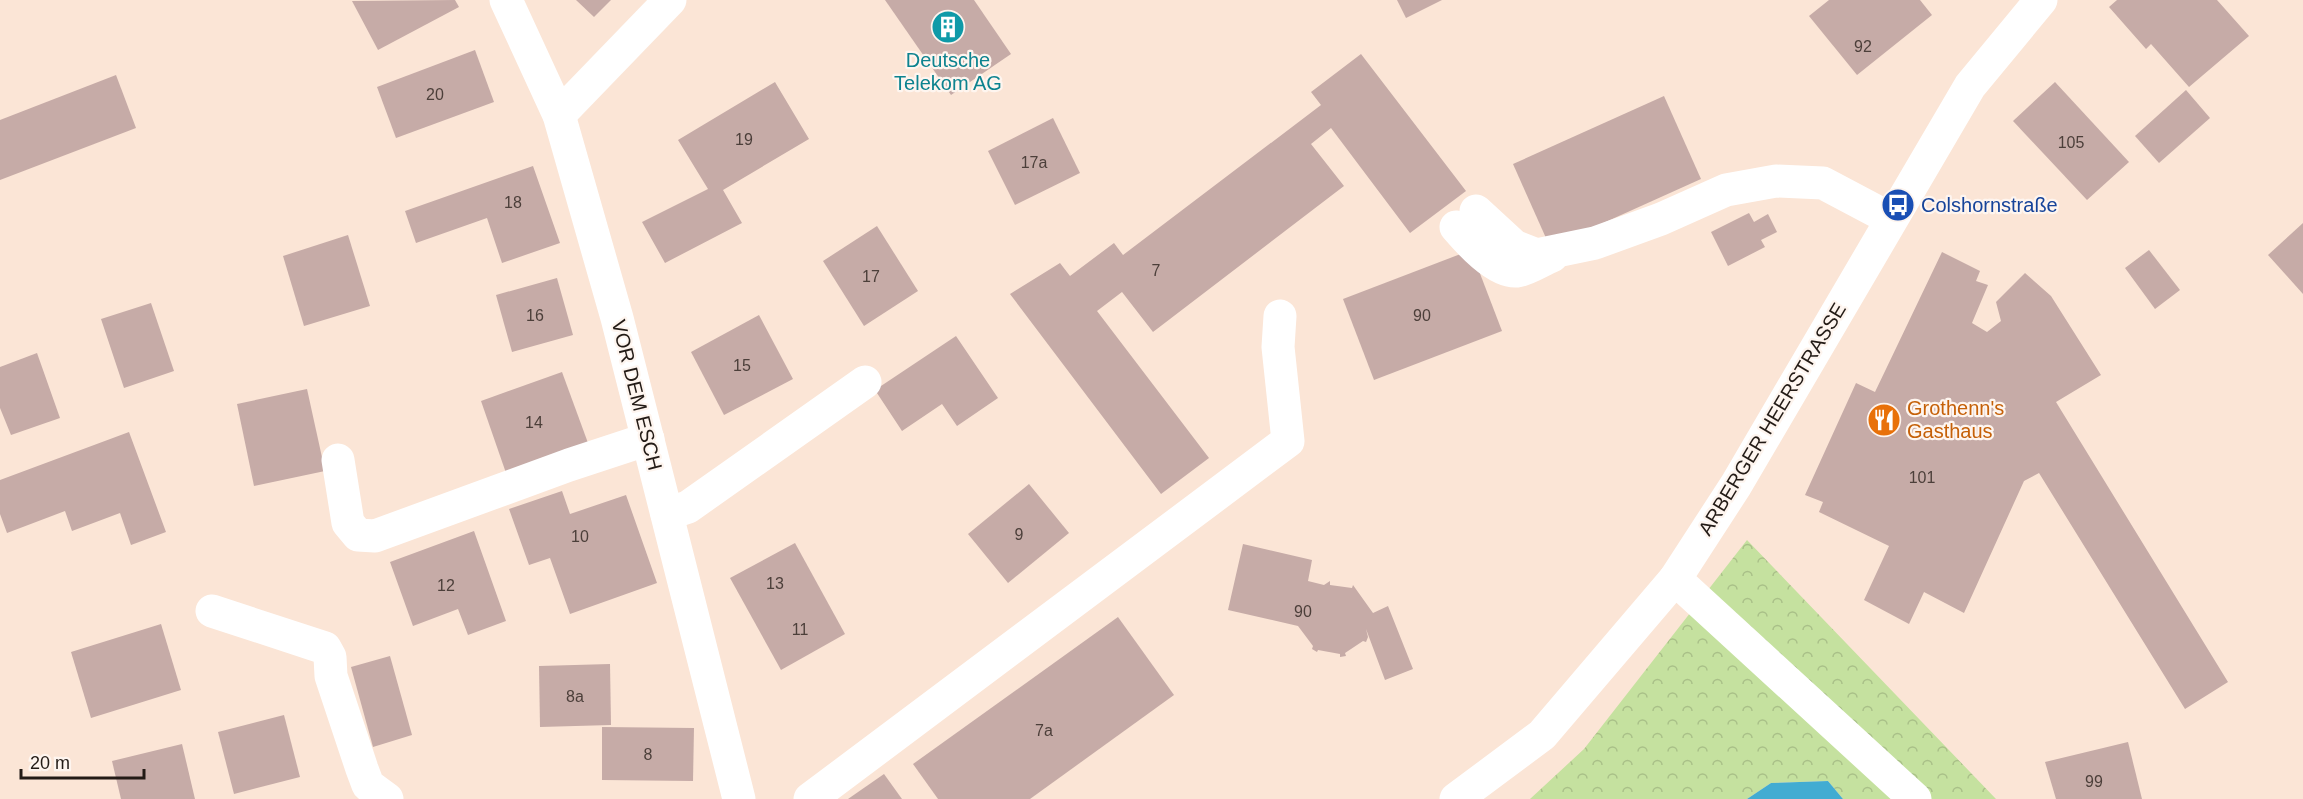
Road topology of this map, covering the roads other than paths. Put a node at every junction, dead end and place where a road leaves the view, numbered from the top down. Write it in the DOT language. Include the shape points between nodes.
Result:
graph roads {
  1 [pos="506,0"];
  2 [pos="670,0"];
  3 [pos="2030,3"];
  4 [pos="558,115"];
  5 [pos="1466,219"];
  6 [pos="1891,219"];
  7 [pos="1281,316"];
  8 [pos="866,382"];
  9 [pos="648,439"];
  10 [pos="338,460"];
  11 [pos="667,514"];
  12 [pos="1675,579"];
  13 [pos="212,611"];
  14 [pos="387,799"];
  15 [pos="739,799"];
  16 [pos="810,799"];
  17 [pos="1456,799"];
  18 [pos="1916,799"];
  1 -- 4 [label="street, VOR DEM ESCH"];
  2 -- 4 [label="street"];
  3 -- 6 [label="street, ARBERGER HEERSTRASSE" via="1970,86"];
  4 -- 9 [label="street, VOR DEM ESCH"];
  5 -- 6 [label="street" via="1537,255 1594,243 1726,190 1776,181 1823,183"];
  6 -- 12 [label="street, ARBERGER HEERSTRASSE" via="1736,485"];
  7 -- 16 [label="street" via="1278,347 1288,441"];
  8 -- 11 [label="street" via="688,507"];
  9 -- 10 [label="street" via="375,536 358,535 348,523"];
  9 -- 11 [label="street, VOR DEM ESCH"];
  11 -- 15 [label="street, VOR DEM ESCH"];
  12 -- 17 [label="street, ARBERGER HEERSTRASSE" via="1542,735"];
  12 -- 18 [label="street"];
  13 -- 14 [label="street" via="325,648 368,785"];
}
